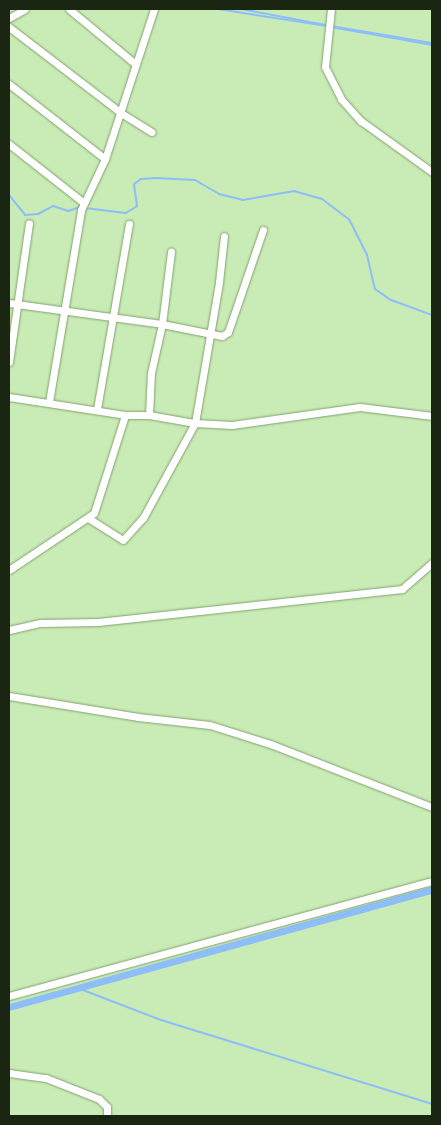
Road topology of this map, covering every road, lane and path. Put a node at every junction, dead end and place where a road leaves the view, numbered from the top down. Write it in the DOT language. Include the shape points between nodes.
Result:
graph roads {
  1 [pos="25,9"];
  2 [pos="69,9"];
  3 [pos="154,9"];
  4 [pos="331,9"];
  5 [pos="9,18"];
  6 [pos="9,27"];
  7 [pos="134,63"];
  8 [pos="9,84"];
  9 [pos="121,113"];
  10 [pos="151,132"];
  11 [pos="9,144"];
  12 [pos="105,159"];
  13 [pos="432,172"];
  14 [pos="82,207"];
  15 [pos="28,223"];
  16 [pos="129,224"];
  17 [pos="263,230"];
  18 [pos="224,236"];
  19 [pos="171,252"];
  20 [pos="9,303"];
  21 [pos="18,304"];
  22 [pos="66,312"];
  23 [pos="112,318"];
  24 [pos="162,324"];
  25 [pos="210,334"];
  26 [pos="9,362"];
  27 [pos="9,397"];
  28 [pos="49,402"];
  29 [pos="97,410"];
  30 [pos="149,414"];
  31 [pos="125,415"];
  32 [pos="432,416"];
  33 [pos="195,423"];
  34 [pos="88,518"];
  35 [pos="432,563"];
  36 [pos="9,570"];
  37 [pos="9,630"];
  38 [pos="9,696"];
  39 [pos="432,807"];
  40 [pos="432,881"];
  41 [pos="9,996"];
  42 [pos="9,1074"];
  43 [pos="107,1116"];
  1 -- 5 [label="street"];
  2 -- 7 [label="street"];
  3 -- 7 [label="street"];
  4 -- 13 [label="street" via="325,67 341,99 361,121"];
  6 -- 9 [label="street"];
  7 -- 9 [label="street"];
  8 -- 12 [label="street"];
  9 -- 10 [label="street"];
  9 -- 12 [label="street"];
  11 -- 14 [label="street"];
  12 -- 14 [label="street"];
  14 -- 22 [label="street"];
  15 -- 21 [label="street"];
  16 -- 23 [label="street"];
  17 -- 25 [label="street" via="228,332 222,336"];
  18 -- 25 [label="street"];
  19 -- 24 [label="street"];
  20 -- 21 [label="street"];
  21 -- 22 [label="street"];
  21 -- 26 [label="street"];
  22 -- 23 [label="street"];
  22 -- 28 [label="street"];
  23 -- 24 [label="street"];
  23 -- 29 [label="street"];
  24 -- 25 [label="street"];
  24 -- 30 [label="street" via="151,373"];
  25 -- 33 [label="street"];
  27 -- 28 [label="street"];
  28 -- 29 [label="street"];
  29 -- 31 [label="street"];
  30 -- 31 [label="street"];
  30 -- 33 [label="street"];
  31 -- 34 [label="street" via="94,513"];
  32 -- 33 [label="street" via="360,407 232,425"];
  33 -- 34 [label="street" via="143,518 123,540"];
  34 -- 36 [label="street"];
  35 -- 37 [label="street" via="402,589 98,622 40,623"];
  38 -- 39 [label="street" via="210,725 273,745"];
  40 -- 41 [label="street"];
  42 -- 43 [label="street" via="46,1078 99,1099 107,1107"];
}
